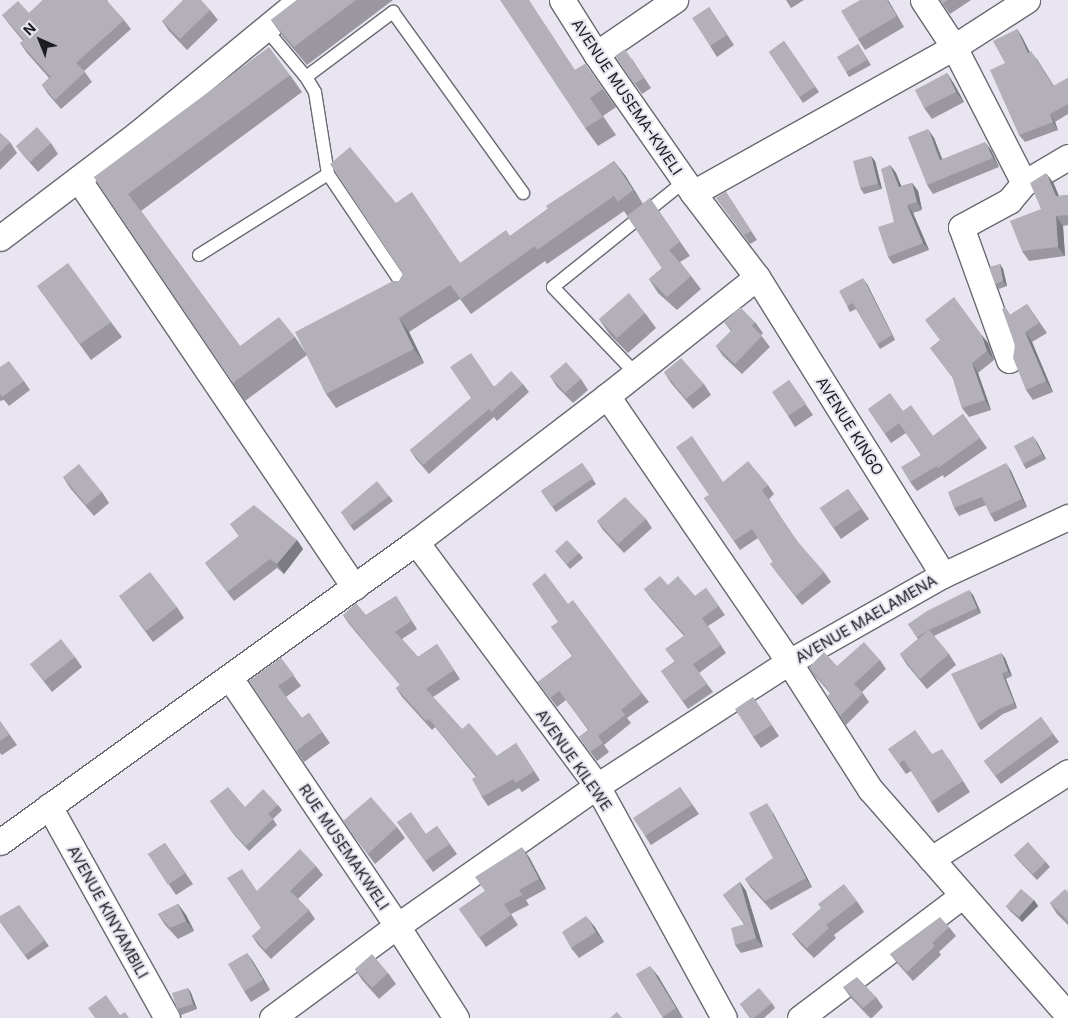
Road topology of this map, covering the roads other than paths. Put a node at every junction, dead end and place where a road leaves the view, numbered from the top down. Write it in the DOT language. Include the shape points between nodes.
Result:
graph roads {
  1 [pos="300,0"];
  2 [pos="562,0"];
  3 [pos="675,0"];
  4 [pos="923,0"];
  5 [pos="1027,0"];
  6 [pos="265,28"];
  7 [pos="954,47"];
  8 [pos="596,54"];
  9 [pos="306,77"];
  10 [pos="1068,157"];
  11 [pos="328,174"];
  12 [pos="78,179"];
  13 [pos="1024,182"];
  14 [pos="689,187"];
  15 [pos="523,193"];
  16 [pos="0,238"];
  17 [pos="199,255"];
  18 [pos="757,277"];
  19 [pos="405,288"];
  20 [pos="1009,360"];
  21 [pos="636,374"];
  22 [pos="608,396"];
  23 [pos="1068,517"];
  24 [pos="416,542"];
  25 [pos="943,575"];
  26 [pos="354,587"];
  27 [pos="789,662"];
  28 [pos="230,678"];
  29 [pos="1068,772"];
  30 [pos="596,786"];
  31 [pos="49,806"];
  32 [pos="0,842"];
  33 [pos="931,859"];
  34 [pos="962,896"];
  35 [pos="397,926"];
  36 [pos="1068,1015"];
  37 [pos="167,1018"];
  38 [pos="272,1018"];
  39 [pos="456,1018"];
  40 [pos="724,1018"];
  41 [pos="800,1018"];
  1 -- 6 [label="street"];
  2 -- 8 [label="street, AVENUE MUSEMA-KWELI"];
  3 -- 8 [label="street"];
  4 -- 7 [label="street"];
  5 -- 7 [label="street"];
  6 -- 9 [label="lane"];
  6 -- 12 [label="street"];
  7 -- 13 [label="street"];
  7 -- 14 [label="street"];
  8 -- 14 [label="street, AVENUE MUSEMA-KWELI"];
  9 -- 11 [label="lane" via="315,92"];
  9 -- 15 [label="lane" via="393,12"];
  10 -- 13 [label="street"];
  11 -- 17 [label="lane"];
  11 -- 19 [label="lane"];
  12 -- 16 [label="street"];
  12 -- 26 [label="street"];
  13 -- 20 [label="street" via="1009,200 961,227"];
  14 -- 18 [label="street, AVENUE MUSEMA-KWELI"];
  14 -- 21 [label="lane" via="553,287"];
  18 -- 21 [label="street"];
  18 -- 25 [label="street, AVENUE KINGO"];
  21 -- 22 [label="street"];
  22 -- 24 [label="street"];
  22 -- 27 [label="street"];
  23 -- 25 [label="street, AVENUE MAELAMENA"];
  24 -- 26 [label="street"];
  24 -- 30 [label="street, AVENUE KILEWE"];
  25 -- 27 [label="street, AVENUE MAELAMENA"];
  26 -- 28 [label="street"];
  27 -- 30 [label="street, AVENUE MAELAMENA"];
  27 -- 33 [label="street" via="870,789"];
  28 -- 31 [label="street"];
  28 -- 35 [label="street, RUE MUSEMAKWELI"];
  29 -- 33 [label="street"];
  30 -- 35 [label="street, AVENUE MAELAMENA"];
  30 -- 40 [label="street, AVENUE KILEWE"];
  31 -- 32 [label="street"];
  31 -- 37 [label="street, AVENUE KINYAMBILI"];
  33 -- 34 [label="street"];
  34 -- 36 [label="street"];
  34 -- 41 [label="street"];
  35 -- 38 [label="street, AVENUE MAELAMENA"];
  35 -- 39 [label="street, RUE MUSEMAKWELI"];
}
